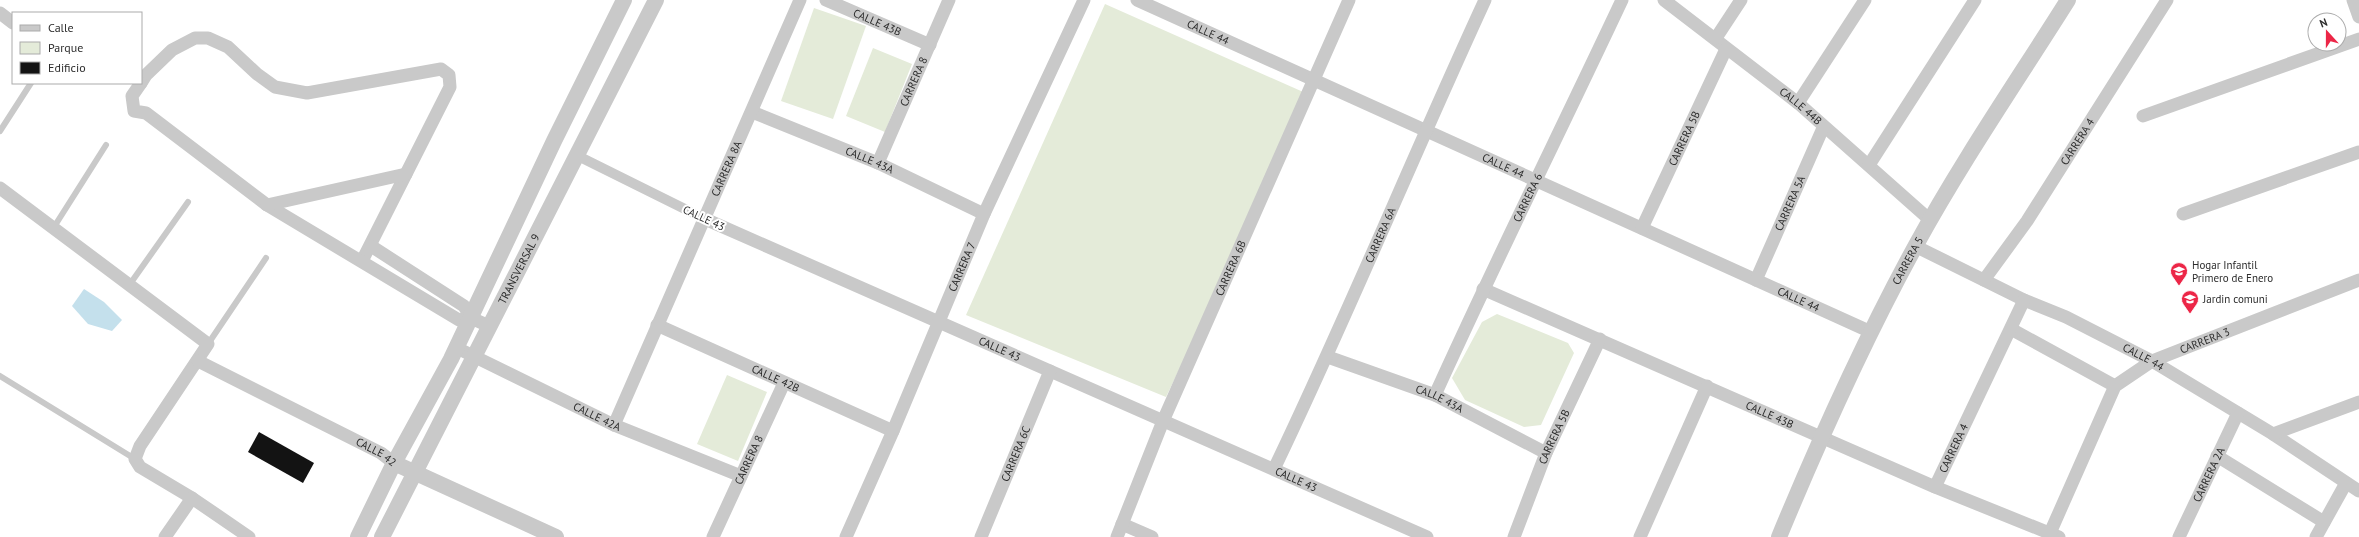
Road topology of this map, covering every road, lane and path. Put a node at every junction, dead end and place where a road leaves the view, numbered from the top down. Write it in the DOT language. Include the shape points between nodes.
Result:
graph roads {
  1 [pos="624,0"];
  2 [pos="656,0"];
  3 [pos="800,0"];
  4 [pos="826,0"];
  5 [pos="949,0"];
  6 [pos="1084,0"];
  7 [pos="1137,0"];
  8 [pos="1349,0"];
  9 [pos="1485,0"];
  10 [pos="1622,0"];
  11 [pos="1664,0"];
  12 [pos="1741,0"];
  13 [pos="1865,0"];
  14 [pos="1975,0"];
  15 [pos="2068,0"];
  16 [pos="2167,0"];
  17 [pos="2353,0"];
  18 [pos="0,13"];
  19 [pos="2359,17"];
  20 [pos="12,22"];
  21 [pos="1716,38"];
  22 [pos="2359,39"];
  23 [pos="930,45"];
  24 [pos="1726,49"];
  25 [pos="1314,80"];
  26 [pos="142,81"];
  27 [pos="30,84"];
  28 [pos="140,84"];
  29 [pos="1798,103"];
  30 [pos="752,112"];
  31 [pos="2143,116"];
  32 [pos="1823,128"];
  33 [pos="1425,130"];
  34 [pos="0,131"];
  35 [pos="106,145"];
  36 [pos="2359,152"];
  37 [pos="576,155"];
  38 [pos="878,163"];
  39 [pos="1869,165"];
  40 [pos="406,174"];
  41 [pos="1537,181"];
  42 [pos="0,188"];
  43 [pos="188,202"];
  44 [pos="266,205"];
  45 [pos="984,214"];
  46 [pos="2183,214"];
  47 [pos="705,219"];
  48 [pos="1930,220"];
  49 [pos="54,227"];
  50 [pos="1642,228"];
  51 [pos="371,246"];
  52 [pos="1915,246"];
  53 [pos="266,258"];
  54 [pos="362,261"];
  55 [pos="1756,280"];
  56 [pos="1984,280"];
  57 [pos="2359,280"];
  58 [pos="130,284"];
  59 [pos="429,284"];
  60 [pos="1483,289"];
  61 [pos="423,298"];
  62 [pos="2024,300"];
  63 [pos="471,318"];
  64 [pos="940,322"];
  65 [pos="658,325"];
  66 [pos="489,326"];
  67 [pos="2011,329"];
  68 [pos="1871,332"];
  69 [pos="1600,339"];
  70 [pos="208,344"];
  71 [pos="457,348"];
  72 [pos="474,355"];
  73 [pos="1328,357"];
  74 [pos="198,361"];
  75 [pos="2152,361"];
  76 [pos="1050,371"];
  77 [pos="0,376"];
  78 [pos="784,384"];
  79 [pos="1707,386"];
  80 [pos="2114,386"];
  81 [pos="1435,395"];
  82 [pos="2359,402"];
  83 [pos="2238,413"];
  84 [pos="1163,420"];
  85 [pos="614,425"];
  86 [pos="894,431"];
  87 [pos="2274,434"];
  88 [pos="1821,436"];
  89 [pos="1546,453"];
  90 [pos="2218,456"];
  91 [pos="135,459"];
  92 [pos="394,463"];
  93 [pos="1274,469"];
  94 [pos="415,473"];
  95 [pos="741,476"];
  96 [pos="2346,483"];
  97 [pos="1935,487"];
  98 [pos="2359,491"];
  99 [pos="192,498"];
  100 [pos="2324,522"];
  101 [pos="1122,524"];
  102 [pos="2054,535"];
  103 [pos="165,537"];
  104 [pos="249,537"];
  105 [pos="358,537"];
  106 [pos="382,537"];
  107 [pos="556,537"];
  108 [pos="712,537"];
  109 [pos="846,537"];
  110 [pos="982,537"];
  111 [pos="1117,537"];
  112 [pos="1152,537"];
  113 [pos="1427,537"];
  114 [pos="1514,537"];
  115 [pos="1640,537"];
  116 [pos="1779,537"];
  117 [pos="2178,537"];
  118 [pos="2316,537"];
  1 -- 63 [label="street, TRANSVERSAL 9" via="557,134"];
  2 -- 37 [label="street, TRANSVERSAL 9"];
  3 -- 30 [label="street, CARRERA 8A"];
  4 -- 23 [label="street, CALLE 43B"];
  5 -- 23 [label="street, CARRERA 8"];
  6 -- 45 [label="street, CARRERA 7"];
  7 -- 25 [label="street, CALLE 44"];
  8 -- 25 [label="street, CARRERA 6B"];
  9 -- 33 [label="street, CARRERA 6A"];
  10 -- 41 [label="street, CARRERA 6"];
  11 -- 21 [label="street, CALLE 44B"];
  12 -- 21 [label="street"];
  13 -- 29 [label="street"];
  14 -- 39 [label="street"];
  15 -- 48 [label="street, CARRERA 5"];
  16 -- 56 [label="street, CARRERA 4" via="2027,221"];
  17 -- 19 [label="street"];
  18 -- 20 [label="street"];
  21 -- 24 [label="street, CALLE 44B"];
  22 -- 31 [label="street"];
  23 -- 38 [label="street, CARRERA 8"];
  24 -- 29 [label="street, CALLE 44B"];
  24 -- 50 [label="street, CARRERA 5B"];
  25 -- 33 [label="street, CALLE 44"];
  25 -- 84 [label="street, CARRERA 6B"];
  26 -- 40 [label="street" via="172,50 195,38 208,38 228,47 275,87 307,93 441,69 449,75 450,87"];
  27 -- 34 [label="lane"];
  28 -- 44 [label="street" via="132,96 134,111 146,113"];
  29 -- 32 [label="street, CALLE 44B"];
  30 -- 38 [label="street, CALLE 43A"];
  30 -- 47 [label="street, CARRERA 8A"];
  32 -- 39 [label="street, CALLE 44B"];
  32 -- 55 [label="street, CARRERA 5A"];
  33 -- 41 [label="street, CALLE 44"];
  33 -- 73 [label="street, CARRERA 6A"];
  35 -- 49 [label="lane"];
  36 -- 46 [label="street"];
  37 -- 47 [label="street, CALLE 43"];
  37 -- 66 [label="street, TRANSVERSAL 9"];
  38 -- 45 [label="street, CALLE 43A"];
  39 -- 48 [label="street, CALLE 44B"];
  40 -- 44 [label="street"];
  40 -- 51 [label="street"];
  41 -- 50 [label="street, CALLE 44"];
  41 -- 60 [label="street, CARRERA 6"];
  42 -- 49 [label="street"];
  43 -- 58 [label="lane"];
  44 -- 54 [label="street"];
  45 -- 64 [label="street, CARRERA 7"];
  47 -- 64 [label="street, CALLE 43"];
  47 -- 65 [label="street, CARRERA 8A"];
  48 -- 52 [label="street, CARRERA 5"];
  49 -- 58 [label="street"];
  50 -- 55 [label="street, CALLE 44"];
  51 -- 54 [label="street"];
  51 -- 59 [label="street"];
  52 -- 56 [label="street, CALLE 44"];
  52 -- 68 [label="street, CARRERA 5"];
  53 -- 70 [label="lane"];
  54 -- 61 [label="street"];
  55 -- 68 [label="street, CALLE 44"];
  56 -- 62 [label="street, CALLE 44"];
  57 -- 75 [label="street, CARRERA 3"];
  58 -- 70 [label="street"];
  59 -- 61 [label="street"];
  59 -- 63 [label="street" via="464,306"];
  60 -- 69 [label="street, CALLE 43B"];
  60 -- 81 [label="street, CARRERA 6"];
  61 -- 63 [label="street" via="459,320"];
  62 -- 67 [label="street, CARRERA 4"];
  62 -- 75 [label="street, CALLE 44" via="2066,317"];
  63 -- 66 [label="street"];
  63 -- 71 [label="street, TRANSVERSAL 9"];
  64 -- 76 [label="street, CALLE 43"];
  64 -- 86 [label="street, CARRERA 7"];
  65 -- 78 [label="street, CALLE 42B"];
  65 -- 85 [label="street, CARRERA 8A"];
  66 -- 72 [label="street, TRANSVERSAL 9"];
  67 -- 80 [label="street"];
  67 -- 97 [label="street, CARRERA 4"];
  68 -- 88 [label="street, CARRERA 5"];
  69 -- 79 [label="street, CALLE 43B"];
  69 -- 89 [label="street, CARRERA 5B"];
  70 -- 74 [label="street"];
  71 -- 72 [label="street, CALLE 42A"];
  71 -- 92 [label="street, TRANSVERSAL 9"];
  72 -- 85 [label="street, CALLE 42A"];
  72 -- 94 [label="street, TRANSVERSAL 9"];
  73 -- 81 [label="street, CALLE 43A"];
  73 -- 93 [label="street, CARRERA 6A"];
  74 -- 91 [label="street" via="140,446"];
  74 -- 92 [label="street, CALLE 42" via="381,453"];
  75 -- 80 [label="street, CARRERA 3"];
  75 -- 83 [label="street, CALLE 44"];
  76 -- 84 [label="street, CALLE 43"];
  76 -- 110 [label="street, CARRERA 6C"];
  77 -- 91 [label="lane"];
  78 -- 86 [label="street, CALLE 42B"];
  78 -- 95 [label="street, CARRERA 8"];
  79 -- 88 [label="street, CALLE 43B"];
  79 -- 115 [label="street"];
  80 -- 102 [label="street"];
  81 -- 89 [label="street, CALLE 43A"];
  82 -- 87 [label="street"];
  83 -- 87 [label="street, CALLE 44"];
  83 -- 90 [label="street, CARRERA 2A"];
  84 -- 93 [label="street, CALLE 43"];
  84 -- 101 [label="street, CARRERA 6B"];
  85 -- 95 [label="street, CALLE 42A"];
  86 -- 109 [label="street, CARRERA 7"];
  87 -- 96 [label="street, CALLE 44"];
  88 -- 97 [label="street, CALLE 43B"];
  88 -- 116 [label="street, CARRERA 5"];
  89 -- 114 [label="street, CARRERA 5B"];
  90 -- 100 [label="street"];
  90 -- 117 [label="street, CARRERA 2A"];
  91 -- 99 [label="street" via="140,467"];
  92 -- 94 [label="street, CALLE 42"];
  92 -- 105 [label="street, TRANSVERSAL 9"];
  93 -- 113 [label="street, CALLE 43"];
  94 -- 106 [label="street, TRANSVERSAL 9"];
  94 -- 107 [label="street, CALLE 42"];
  95 -- 108 [label="street, CARRERA 8"];
  96 -- 98 [label="street, CALLE 44"];
  96 -- 100 [label="street"];
  97 -- 102 [label="street, CALLE 43B"];
  99 -- 103 [label="street"];
  99 -- 104 [label="street"];
  100 -- 118 [label="street"];
  101 -- 111 [label="street, CARRERA 6B"];
  101 -- 112 [label="street"];
}
